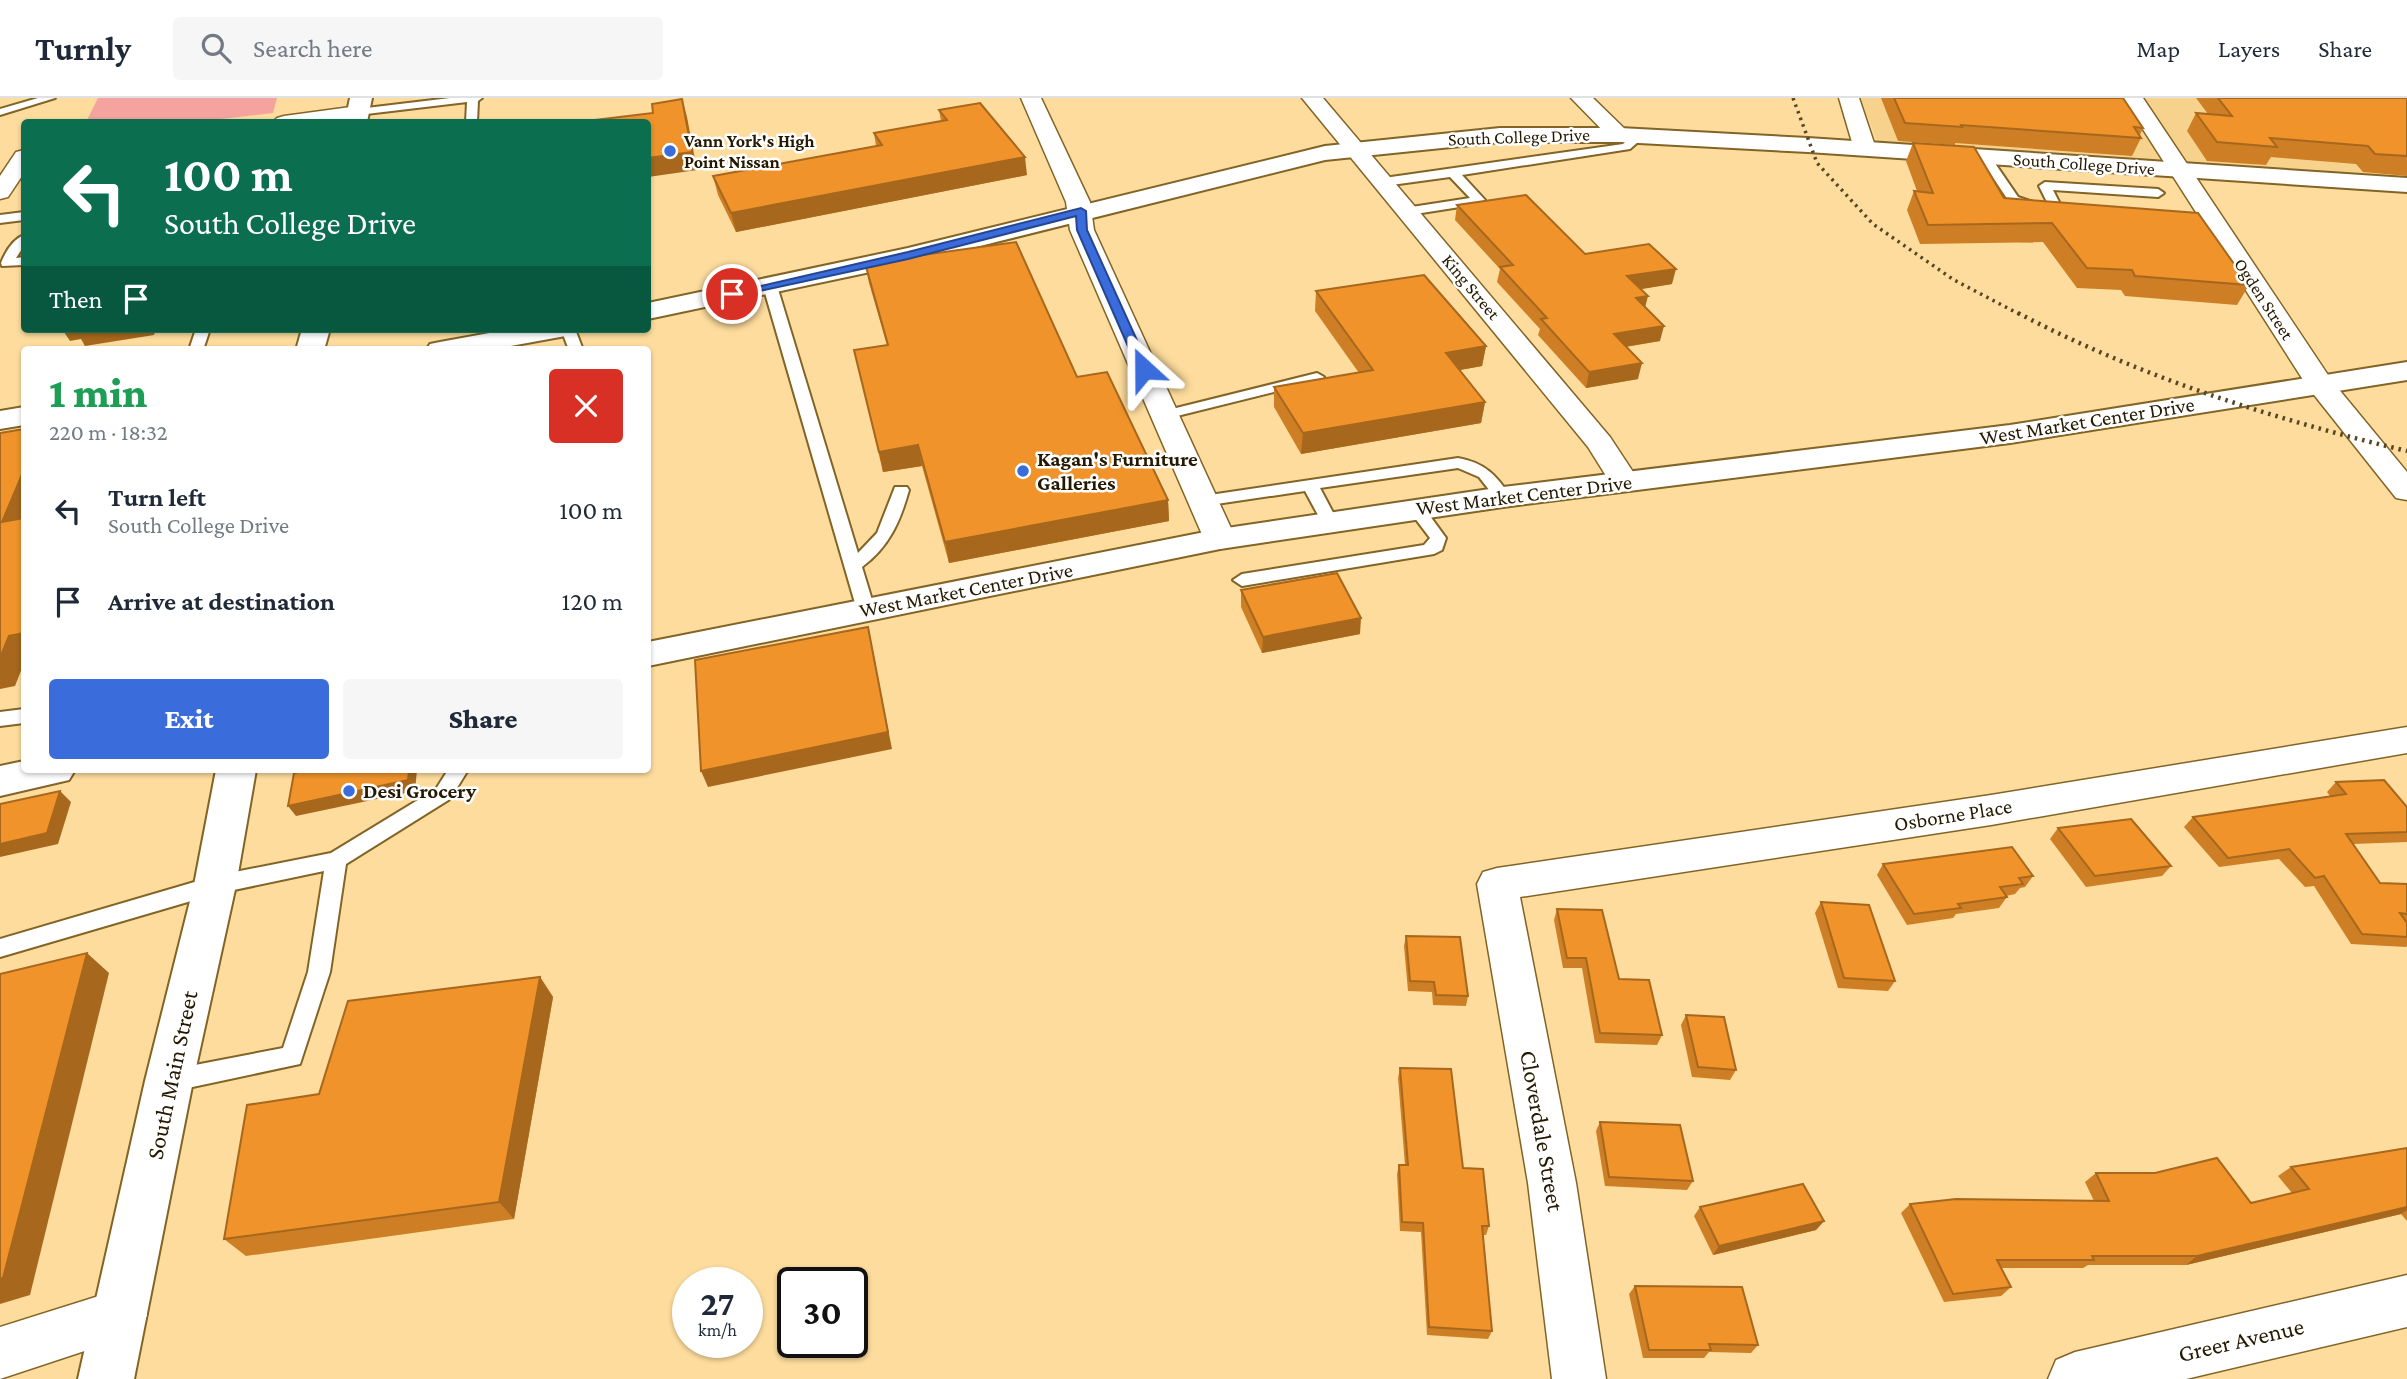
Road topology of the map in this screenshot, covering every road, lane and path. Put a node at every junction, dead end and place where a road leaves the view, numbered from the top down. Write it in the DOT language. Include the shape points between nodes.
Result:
graph roads {
  1 [pos="50,98"];
  2 [pos="475,98"];
  3 [pos="1031,98"];
  4 [pos="1312,98"];
  5 [pos="1581,98"];
  6 [pos="1849,98"];
  7 [pos="2131,100"];
  8 [pos="359,111"];
  9 [pos="0,112"];
  10 [pos="304,119"];
  11 [pos="472,119"];
  12 [pos="1625,135"];
  13 [pos="1356,149"];
  14 [pos="1865,149"];
  15 [pos="21,156"];
  16 [pos="0,158"];
  17 [pos="1986,158"];
  18 [pos="21,160"];
  19 [pos="2180,171"];
  20 [pos="1453,173"];
  21 [pos="1384,181"];
  22 [pos="2407,185"];
  23 [pos="0,192"];
  24 [pos="2158,193"];
  25 [pos="1081,211"];
  26 [pos="1409,211"];
  27 [pos="21,216"];
  28 [pos="0,219"];
  29 [pos="21,242"];
  30 [pos="21,261"];
  31 [pos="770,286"];
  32 [pos="651,310"];
  33 [pos="539,333"];
  34 [pos="559,333"];
  35 [pos="463,346"];
  36 [pos="572,346"];
  37 [pos="2407,370"];
  38 [pos="1317,377"];
  39 [pos="2321,386"];
  40 [pos="1165,415"];
  41 [pos="21,416"];
  42 [pos="0,420"];
  43 [pos="1624,481"];
  44 [pos="1310,485"];
  45 [pos="901,490"];
  46 [pos="2407,491"];
  47 [pos="1503,497"];
  48 [pos="1203,501"];
  49 [pos="1416,509"];
  50 [pos="1330,522"];
  51 [pos="1220,539"];
  52 [pos="853,565"];
  53 [pos="1242,580"];
  54 [pos="866,610"];
  55 [pos="651,653"];
  56 [pos="21,716"];
  57 [pos="0,719"];
  58 [pos="2407,740"];
  59 [pos="40,773"];
  60 [pos="235,773"];
  61 [pos="456,773"];
  62 [pos="0,781"];
  63 [pos="336,860"];
  64 [pos="1497,884"];
  65 [pos="215,885"];
  66 [pos="0,948"];
  67 [pos="169,1081"];
  68 [pos="2407,1301"];
  69 [pos="121,1315"];
  70 [pos="0,1353"];
  71 [pos="106,1379"];
  72 [pos="1579,1379"];
  73 [pos="2075,1379"];
  1 -- 9 [label="lane"];
  2 -- 8 [label="lane"];
  2 -- 11 [label="lane"];
  3 -- 25 [label="street"];
  4 -- 13 [label="street, King Street"];
  5 -- 12 [label="street"];
  6 -- 14 [label="street"];
  7 -- 19 [label="street, Ogden Street"];
  8 -- 10 [label="street"];
  12 -- 13 [label="main road, South College Drive" via="1500,135"];
  12 -- 14 [label="main road, South College Drive"];
  12 -- 20 [label="lane" via="1632,142 1626,147"];
  13 -- 21 [label="street, King Street"];
  13 -- 25 [label="main road, South College Drive"];
  14 -- 17 [label="main road, South College Drive"];
  15 -- 16 [label="street"];
  17 -- 19 [label="main road, South College Drive"];
  17 -- 24 [label="lane" via="2014,200 2029,206 2064,211 2045,186"];
  18 -- 23 [label="street"];
  19 -- 22 [label="main road, South College Drive"];
  19 -- 39 [label="street, Ogden Street" via="2209,224"];
  20 -- 21 [label="lane"];
  20 -- 26 [label="lane" via="1479,200"];
  21 -- 26 [label="street, King Street"];
  25 -- 31 [label="main road, South College Drive"];
  25 -- 40 [label="street" via="1082,230"];
  26 -- 43 [label="street, King Street" via="1600,443"];
  27 -- 28 [label="lane"];
  29 -- 30 [label="lane" via="7,263"];
  31 -- 32 [label="main road, South College Drive"];
  31 -- 52 [label="lane"];
  33 -- 35 [label="main road"];
  34 -- 36 [label="lane"];
  37 -- 39 [label="main road, West Market Center Drive"];
  38 -- 40 [label="lane"];
  39 -- 43 [label="main road, West Market Center Drive" via="1863,454"];
  39 -- 46 [label="street, Ogden Street"];
  40 -- 48 [label="street"];
  41 -- 42 [label="main road"];
  43 -- 47 [label="main road, West Market Center Drive"];
  44 -- 47 [label="lane" via="1458,463 1485,471"];
  44 -- 48 [label="lane"];
  44 -- 50 [label="lane"];
  45 -- 52 [label="lane" via="888,532"];
  47 -- 49 [label="main road, West Market Center Drive"];
  48 -- 51 [label="street"];
  49 -- 50 [label="main road, West Market Center Drive"];
  49 -- 53 [label="lane" via="1438,538 1428,551"];
  50 -- 51 [label="main road, West Market Center Drive"];
  51 -- 54 [label="main road, West Market Center Drive"];
  52 -- 54 [label="lane"];
  54 -- 55 [label="main road, West Market Center Drive"];
  56 -- 57 [label="lane"];
  58 -- 64 [label="street, Osborne Place" via="1991,810"];
  59 -- 62 [label="main road"];
  60 -- 65 [label="main road, South Main Street"];
  61 -- 63 [label="lane" via="443,793"];
  63 -- 65 [label="lane"];
  63 -- 67 [label="lane" via="319,972 292,1057"];
  64 -- 72 [label="street, Cloverdale Street" via="1552,1183"];
  65 -- 66 [label="lane"];
  65 -- 67 [label="main road, South Main Street"];
  67 -- 69 [label="main road, South Main Street"];
  68 -- 73 [label="street, Greer Avenue"];
  69 -- 70 [label="street"];
  69 -- 71 [label="main road, South Main Street"];
}
